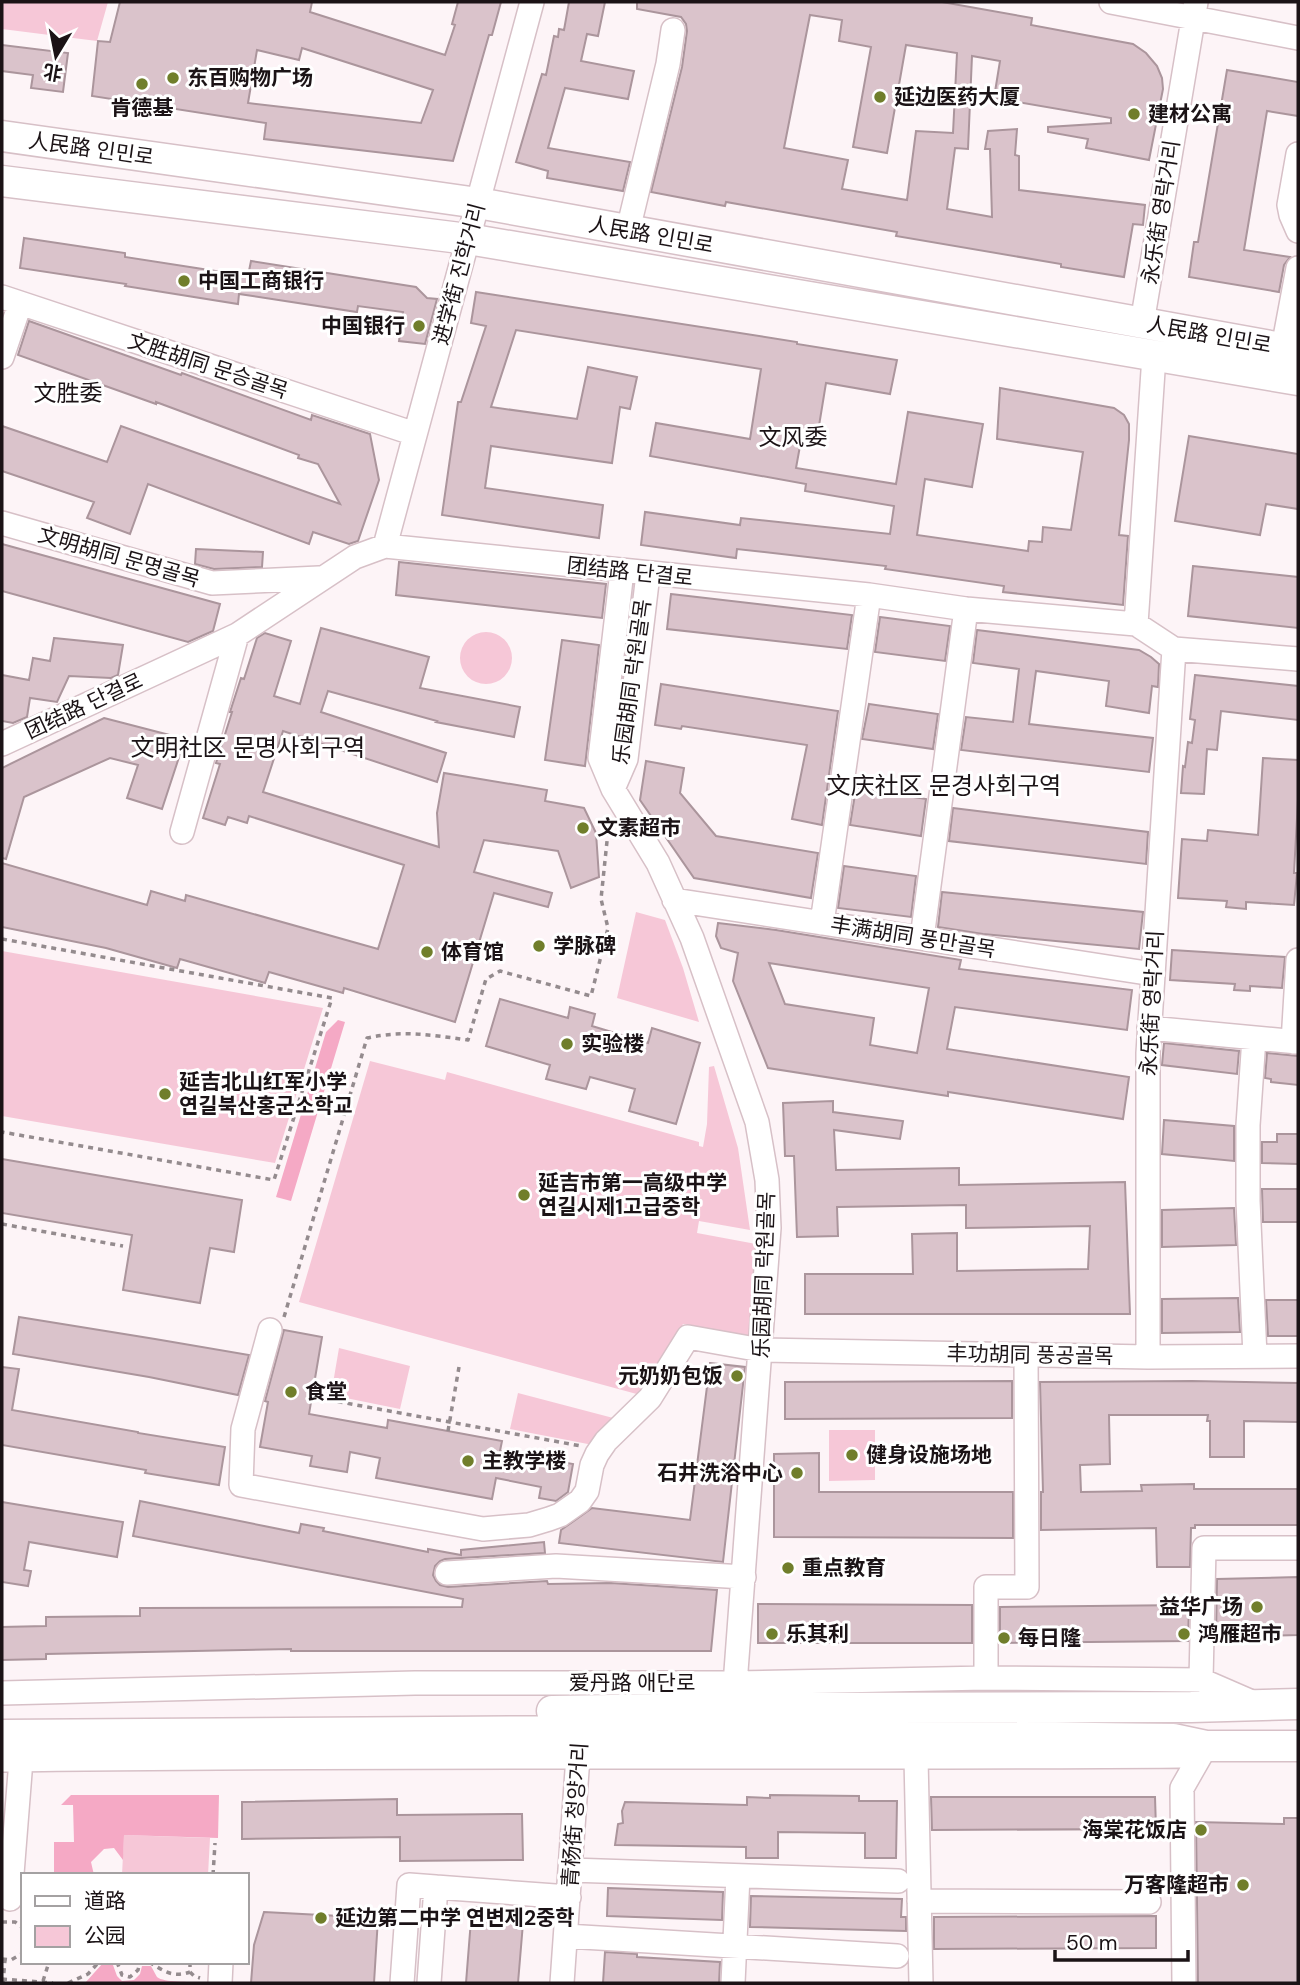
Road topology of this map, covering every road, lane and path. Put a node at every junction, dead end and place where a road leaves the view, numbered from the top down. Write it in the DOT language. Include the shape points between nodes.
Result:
graph roads {
  1 [pos="532,2"];
  2 [pos="1111,2"];
  3 [pos="1194,10"];
  4 [pos="673,30"];
  5 [pos="1298,38"];
  6 [pos="2,136"];
  7 [pos="1298,154"];
  8 [pos="2,181"];
  9 [pos="478,203"];
  10 [pos="628,230"];
  11 [pos="1298,231"];
  12 [pos="468,240"];
  13 [pos="1298,268"];
  14 [pos="11,300"];
  15 [pos="1142,323"];
  16 [pos="1291,349"];
  17 [pos="2,356"];
  18 [pos="1154,356"];
  19 [pos="1298,380"];
  20 [pos="415,434"];
  21 [pos="2,523"];
  22 [pos="385,546"];
  23 [pos="622,571"];
  24 [pos="648,574"];
  25 [pos="321,578"];
  26 [pos="869,595"];
  27 [pos="965,608"];
  28 [pos="1136,624"];
  29 [pos="237,635"];
  30 [pos="1174,649"];
  31 [pos="1298,660"];
  32 [pos="2,744"];
  33 [pos="613,789"];
  34 [pos="182,832"];
  35 [pos="674,900"];
  36 [pos="822,922"];
  37 [pos="922,938"];
  38 [pos="2,939"];
  39 [pos="1298,960"];
  40 [pos="1153,974"];
  41 [pos="1149,1028"];
  42 [pos="1254,1038"];
  43 [pos="1295,1042"];
  44 [pos="2,1132"];
  45 [pos="2,1224"];
  46 [pos="123,1246"];
  47 [pos="270,1329"];
  48 [pos="761,1350"];
  49 [pos="1026,1355"];
  50 [pos="1255,1356"];
  51 [pos="1298,1356"];
  52 [pos="1148,1357"];
  53 [pos="459,1367"];
  54 [pos="318,1398"];
  55 [pos="449,1422"];
  56 [pos="447,1431"];
  57 [pos="600,1450"];
  58 [pos="1298,1548"];
  59 [pos="447,1573"];
  60 [pos="744,1577"];
  61 [pos="986,1678"];
  62 [pos="1202,1680"];
  63 [pos="2,1692"];
  64 [pos="734,1696"];
  65 [pos="1257,1704"];
  66 [pos="1298,1704"];
  67 [pos="2,1719"];
  68 [pos="2,1735"];
  69 [pos="579,1744"];
  70 [pos="1206,1746"];
  71 [pos="1298,1746"];
  72 [pos="916,1758"];
  73 [pos="11,1760"];
  74 [pos="215,1843"];
  75 [pos="571,1870"];
  76 [pos="214,1873"];
  77 [pos="738,1876"];
  78 [pos="898,1881"];
  79 [pos="436,1887"];
  80 [pos="569,1897"];
  81 [pos="11,1899"];
  82 [pos="919,1900"];
  83 [pos="1149,1902"];
  84 [pos="2,1922"];
  85 [pos="21,1926"];
  86 [pos="566,1936"];
  87 [pos="735,1946"];
  88 [pos="21,1955"];
  89 [pos="897,1956"];
  90 [pos="3,1960"];
  91 [pos="48,1964"];
  92 [pos="97,1964"];
  93 [pos="118,1964"];
  94 [pos="139,1964"];
  95 [pos="152,1964"];
  96 [pos="221,1964"];
  97 [pos="190,1972"];
  98 [pos="3,1981"];
  99 [pos="43,1981"];
  100 [pos="53,1983"];
  101 [pos="68,1983"];
  102 [pos="220,1983"];
  103 [pos="402,1983"];
  104 [pos="429,1983"];
  105 [pos="562,1983"];
  106 [pos="733,1983"];
  107 [pos="920,1983"];
  108 [pos="1184,1983"];
  1 -- 9 [label="street, 进学街 진학거리"];
  2 -- 3 [label="street"];
  3 -- 5 [label="street"];
  3 -- 15 [label="street, 永乐街 영락거리"];
  4 -- 10 [label="street"];
  6 -- 9 [label="main road, 人民路 인민로"];
  7 -- 11 [label="street" via="1289,205"];
  8 -- 12 [label="main road, 人民路 인민로"];
  9 -- 10 [label="main road, 人民路 인민로"];
  9 -- 12 [label="street, 进学街 진학거리"];
  10 -- 15 [label="main road, 人民路 인민로"];
  12 -- 18 [label="main road, 人民路 인민로"];
  12 -- 20 [label="street, 进学街 진학거리"];
  13 -- 16 [label="street"];
  14 -- 17 [label="street"];
  14 -- 20 [label="street, 文胜胡同 문승골목"];
  15 -- 16 [label="main road, 人民路 인민로"];
  18 -- 19 [label="main road, 人民路 인민로"];
  18 -- 28 [label="street"];
  20 -- 22 [label="street, 进学街 진학거리"];
  21 -- 25 [label="street, 文明胡同 문명골목" via="212,583"];
  22 -- 23 [label="street, 团结路 단결로"];
  22 -- 25 [label="street, 团结路 단결로" via="355,557"];
  23 -- 24 [label="street, 团结路 단결로"];
  23 -- 33 [label="street, 乐园胡同 락원골목" via="600,758"];
  24 -- 26 [label="street, 团结路 단결로"];
  24 -- 33 [label="street, 乐园胡同 락원골목" via="626,759"];
  25 -- 29 [label="street, 团结路 단결로"];
  26 -- 27 [label="street, 团结路 단결로"];
  26 -- 36 [label="street"];
  27 -- 28 [label="street, 团结路 단결로"];
  27 -- 37 [label="street"];
  28 -- 30 [label="street, 团结路 단결로"];
  29 -- 32 [label="street, 团结路 단결로"];
  29 -- 34 [label="street"];
  30 -- 31 [label="street, 团结路 단결로"];
  30 -- 40 [label="street, 永乐街 영락거리"];
  33 -- 35 [label="street, 乐园胡同 락원골목" via="658,863"];
  33 -- 47 [label="path" via="601,899 608,928 591,996 500,971 486,979 468,1040 391,1033 367,1038 285,1317"];
  35 -- 36 [label="street, 丰满胡同 풍만골목"];
  35 -- 48 [label="street, 乐园胡同 락원골목" via="757,1122 769,1228"];
  36 -- 37 [label="street, 丰满胡同 풍만골목"];
  37 -- 40 [label="street, 丰满胡同 풍만골목"];
  38 -- 44 [label="path" via="332,999 274,1180"];
  39 -- 43 [label="street"];
  40 -- 41 [label="street, 永乐街 영락거리"];
  41 -- 42 [label="street"];
  41 -- 52 [label="street, 永乐街 영락거리"];
  42 -- 43 [label="street"];
  42 -- 50 [label="street" via="1248,1201"];
  45 -- 46 [label="path"];
  47 -- 57 [label="street" via="243,1429 241,1485 463,1527 529,1525 560,1515 580,1500"];
  48 -- 49 [label="street, 丰功胡同 풍공골목"];
  48 -- 57 [label="street, 丰功胡同 풍공골목" via="688,1337 650,1398"];
  48 -- 60 [label="street, 乐园胡同 락원골목"];
  49 -- 52 [label="street, 丰功胡同 풍공골목"];
  49 -- 61 [label="street" via="1027,1587 986,1587"];
  50 -- 51 [label="street, 丰功胡同 풍공골목"];
  50 -- 52 [label="street, 丰功胡同 풍공골목"];
  53 -- 55 [label="path"];
  54 -- 55 [label="path"];
  55 -- 56 [label="path"];
  55 -- 57 [label="path"];
  58 -- 62 [label="street" via="1204,1548"];
  59 -- 60 [label="street" via="556,1566"];
  60 -- 64 [label="street, 乐园胡同 락원골목"];
  61 -- 62 [label="street, 爱丹路 애단로"];
  61 -- 64 [label="street, 爱丹路 애단로"];
  62 -- 65 [label="street, 爱丹路 애단로"];
  63 -- 64 [label="street, 爱丹路 애단로" via="415,1683"];
  64 -- 65 [label="main road, 爱丹路 애단로" via="1191,1707"];
  64 -- 67 [label="main road, 爱丹路 애단로"];
  65 -- 66 [label="main road, 爱丹路 애단로"];
  68 -- 69 [label="main road"];
  69 -- 70 [label="main road" via="1173,1740"];
  69 -- 72 [label="street"];
  69 -- 73 [label="street"];
  69 -- 75 [label="street, 青杨街 청양거리"];
  70 -- 71 [label="main road"];
  70 -- 72 [label="street" via="1180,1756"];
  70 -- 108 [label="street" via="1182,1788"];
  72 -- 82 [label="street"];
  73 -- 81 [label="street"];
  74 -- 76 [label="path"];
  75 -- 77 [label="street"];
  75 -- 80 [label="street, 青杨街 청양거리"];
  77 -- 78 [label="street"];
  77 -- 87 [label="street"];
  79 -- 80 [label="street"];
  79 -- 103 [label="street" via="409,1885"];
  79 -- 104 [label="street"];
  80 -- 86 [label="street, 青杨街 청양거리"];
  82 -- 83 [label="street"];
  82 -- 107 [label="street"];
  84 -- 85 [label="path"];
  86 -- 87 [label="street"];
  86 -- 105 [label="street, 青杨街 청양거리"];
  87 -- 89 [label="street"];
  87 -- 106 [label="street"];
  88 -- 90 [label="path"];
  90 -- 98 [label="path"];
  91 -- 99 [label="path"];
  92 -- 101 [label="path"];
  93 -- 94 [label="path" via="122,1975 130,1977"];
  95 -- 97 [label="path" via="173,1975"];
  96 -- 102 [label="street"];
  98 -- 99 [label="path"];
  99 -- 100 [label="path"];
}
